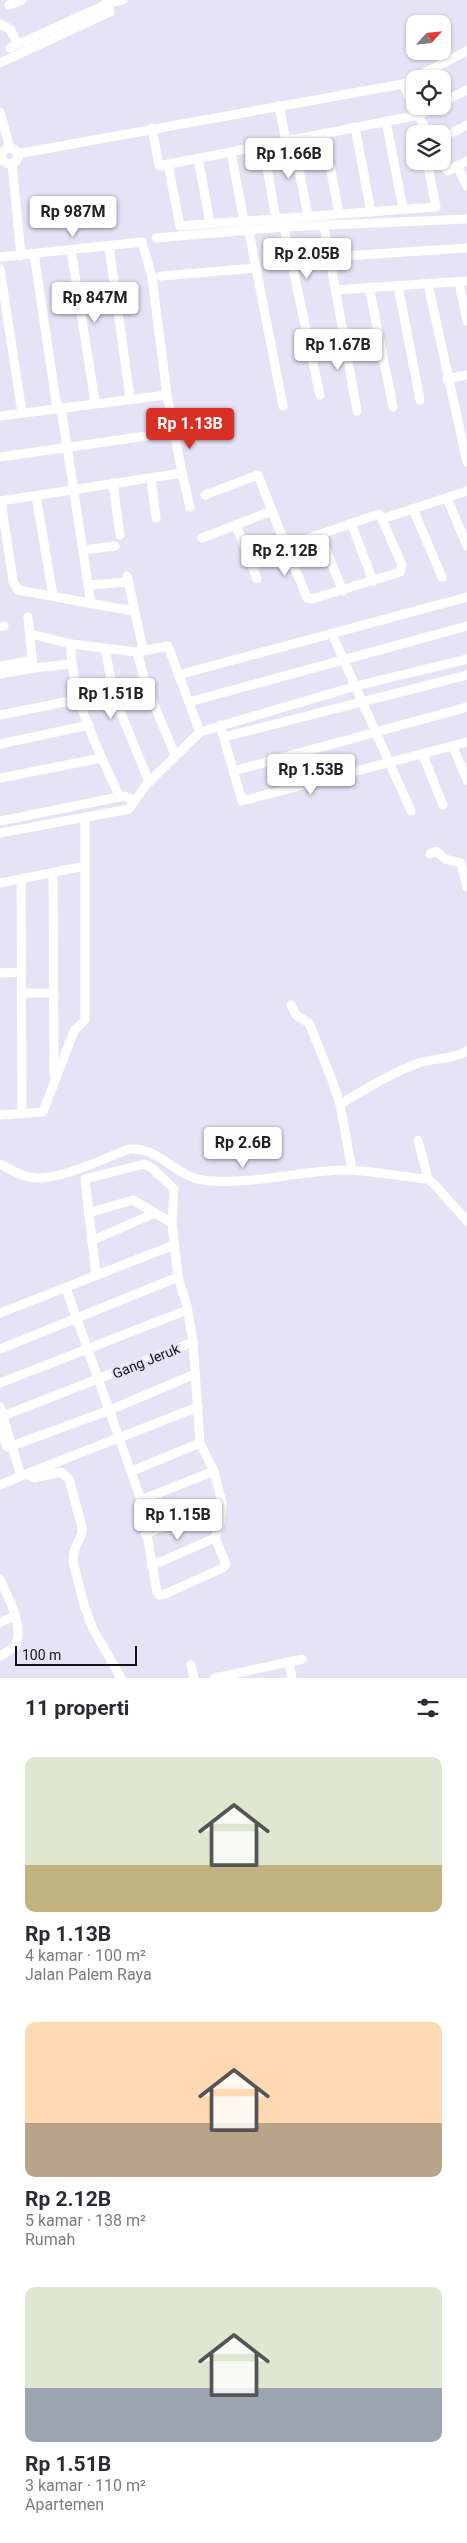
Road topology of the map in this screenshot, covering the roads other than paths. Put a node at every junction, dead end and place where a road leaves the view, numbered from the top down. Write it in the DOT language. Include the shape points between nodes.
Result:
graph roads {
  1 [pos="22,0"];
  2 [pos="122,0"];
  3 [pos="107,2"];
  4 [pos="9,5"];
  5 [pos="0,24"];
  6 [pos="45,36"];
  7 [pos="467,51"];
  8 [pos="0,62"];
  9 [pos="403,84"];
  10 [pos="406,90"];
  11 [pos="467,90"];
  12 [pos="451,98"];
  13 [pos="279,106"];
  14 [pos="0,112"];
  15 [pos="419,115"];
  16 [pos="386,121"];
  17 [pos="421,125"];
  18 [pos="424,125"];
  19 [pos="467,125"];
  20 [pos="355,127"];
  21 [pos="152,128"];
  22 [pos="324,133"];
  23 [pos="451,133"];
  24 [pos="290,140"];
  25 [pos="263,145"];
  26 [pos="10,148"];
  27 [pos="231,152"];
  28 [pos="17,154"];
  29 [pos="198,158"];
  30 [pos="467,161"];
  31 [pos="12,163"];
  32 [pos="168,164"];
  33 [pos="456,166"];
  34 [pos="451,169"];
  35 [pos="430,170"];
  36 [pos="467,186"];
  37 [pos="403,209"];
  38 [pos="371,212"];
  39 [pos="339,214"];
  40 [pos="308,216"];
  41 [pos="276,219"];
  42 [pos="467,219"];
  43 [pos="244,221"];
  44 [pos="210,223"];
  45 [pos="324,225"];
  46 [pos="284,227"];
  47 [pos="249,232"];
  48 [pos="156,238"];
  49 [pos="108,246"];
  50 [pos="467,248"];
  51 [pos="71,250"];
  52 [pos="34,254"];
  53 [pos="21,256"];
  54 [pos="330,256"];
  55 [pos="0,257"];
  56 [pos="256,268"];
  57 [pos="0,269"];
  58 [pos="161,276"];
  59 [pos="463,281"];
  60 [pos="428,284"];
  61 [pos="398,286"];
  62 [pos="369,288"];
  63 [pos="336,290"];
  64 [pos="467,321"];
  65 [pos="467,375"];
  66 [pos="448,379"];
  67 [pos="167,395"];
  68 [pos="320,395"];
  69 [pos="130,398"];
  70 [pos="420,400"];
  71 [pos="95,402"];
  72 [pos="283,406"];
  73 [pos="393,407"];
  74 [pos="59,408"];
  75 [pos="357,411"];
  76 [pos="22,413"];
  77 [pos="0,416"];
  78 [pos="174,432"];
  79 [pos="67,447"];
  80 [pos="0,456"];
  81 [pos="467,462"];
  82 [pos="182,473"];
  83 [pos="151,479"];
  84 [pos="113,483"];
  85 [pos="74,489"];
  86 [pos="467,492"];
  87 [pos="205,495"];
  88 [pos="36,496"];
  89 [pos="447,498"];
  90 [pos="1,501"];
  91 [pos="190,507"];
  92 [pos="413,509"];
  93 [pos="272,511"];
  94 [pos="156,518"];
  95 [pos="382,519"];
  96 [pos="351,523"];
  97 [pos="236,525"];
  98 [pos="120,535"];
  99 [pos="320,535"];
  100 [pos="202,538"];
  101 [pos="466,540"];
  102 [pos="114,546"];
  103 [pos="286,546"];
  104 [pos="83,550"];
  105 [pos="442,577"];
  106 [pos="257,579"];
  107 [pos="373,581"];
  108 [pos="88,585"];
  109 [pos="343,591"];
  110 [pos="53,596"];
  111 [pos="467,597"];
  112 [pos="91,604"];
  113 [pos="133,612"];
  114 [pos="28,617"];
  115 [pos="467,626"];
  116 [pos="31,634"];
  117 [pos="332,634"];
  118 [pos="71,644"];
  119 [pos="105,648"];
  120 [pos="140,650"];
  121 [pos="467,659"];
  122 [pos="345,660"];
  123 [pos="33,664"];
  124 [pos="71,664"];
  125 [pos="0,666"];
  126 [pos="0,674"];
  127 [pos="178,675"];
  128 [pos="467,675"];
  129 [pos="356,688"];
  130 [pos="80,698"];
  131 [pos="362,701"];
  132 [pos="189,702"];
  133 [pos="467,707"];
  134 [pos="0,715"];
  135 [pos="89,725"];
  136 [pos="220,725"];
  137 [pos="200,732"];
  138 [pos="376,732"];
  139 [pos="224,737"];
  140 [pos="467,742"];
  141 [pos="0,744"];
  142 [pos="453,747"];
  143 [pos="175,754"];
  144 [pos="423,756"];
  145 [pos="102,758"];
  146 [pos="389,763"];
  147 [pos="234,771"];
  148 [pos="0,778"];
  149 [pos="467,780"];
  150 [pos="149,782"];
  151 [pos="120,797"];
  152 [pos="133,800"];
  153 [pos="444,805"];
  154 [pos="411,812"];
  155 [pos="85,817"];
  156 [pos="0,821"];
  157 [pos="0,833"];
  158 [pos="430,854"];
  159 [pos="85,866"];
  160 [pos="53,873"];
  161 [pos="21,879"];
  162 [pos="0,883"];
  163 [pos="467,887"];
  164 [pos="22,972"];
  165 [pos="0,973"];
  166 [pos="22,993"];
  167 [pos="54,993"];
  168 [pos="290,1006"];
  169 [pos="467,1051"];
  170 [pos="54,1080"];
  171 [pos="340,1104"];
  172 [pos="22,1114"];
  173 [pos="0,1115"];
  174 [pos="418,1140"];
  175 [pos="0,1164"];
  176 [pos="171,1167"];
  177 [pos="152,1168"];
  178 [pos="352,1170"];
  179 [pos="428,1179"];
  180 [pos="88,1213"];
  181 [pos="155,1213"];
  182 [pos="467,1221"];
  183 [pos="172,1223"];
  184 [pos="91,1241"];
  185 [pos="174,1244"];
  186 [pos="96,1274"];
  187 [pos="178,1277"];
  188 [pos="66,1288"];
  189 [pos="187,1310"];
  190 [pos="0,1313"];
  191 [pos="77,1318"];
  192 [pos="193,1342"];
  193 [pos="0,1349"];
  194 [pos="88,1349"];
  195 [pos="195,1374"];
  196 [pos="100,1380"];
  197 [pos="0,1382"];
  198 [pos="198,1407"];
  199 [pos="110,1410"];
  200 [pos="1,1413"];
  201 [pos="0,1428"];
  202 [pos="120,1438"];
  203 [pos="200,1443"];
  204 [pos="7,1450"];
  205 [pos="132,1471"];
  206 [pos="214,1471"];
  207 [pos="22,1476"];
  208 [pos="0,1485"];
  209 [pos="140,1500"];
  210 [pos="222,1503"];
  211 [pos="145,1534"];
  212 [pos="215,1538"];
  213 [pos="151,1566"];
  214 [pos="1,1583"];
  215 [pos="15,1616"];
  216 [pos="0,1622"];
  217 [pos="0,1656"];
  218 [pos="302,1659"];
  219 [pos="288,1662"];
  220 [pos="191,1664"];
  221 [pos="120,1678"];
  222 [pos="194,1678"];
  223 [pos="215,1678"];
  224 [pos="292,1678"];
  1 -- 4 [label="street"];
  2 -- 3 [label="street"];
  3 -- 6 [label="street" via="110,12"];
  5 -- 6 [label="street" via="10,29 14,46"];
  6 -- 8 [label="street"];
  7 -- 9 [label="street"];
  9 -- 10 [label="street"];
  9 -- 13 [label="street"];
  11 -- 12 [label="street"];
  13 -- 21 [label="street"];
  13 -- 24 [label="street"];
  14 -- 26 [label="street"];
  15 -- 16 [label="street"];
  15 -- 17 [label="street"];
  15 -- 18 [label="street"];
  16 -- 20 [label="street"];
  16 -- 37 [label="street"];
  19 -- 23 [label="street"];
  20 -- 22 [label="street"];
  20 -- 38 [label="street"];
  21 -- 28 [label="street"];
  21 -- 32 [label="street" via="159,166"];
  22 -- 24 [label="street"];
  22 -- 39 [label="street"];
  24 -- 25 [label="street"];
  24 -- 40 [label="street"];
  25 -- 27 [label="street"];
  25 -- 41 [label="street"];
  26 -- 28 [label="street"];
  26 -- 31 [label="street" via="3,152 2,157 4,162"];
  27 -- 29 [label="street"];
  27 -- 43 [label="street"];
  28 -- 31 [label="street"];
  29 -- 32 [label="street"];
  29 -- 44 [label="street"];
  30 -- 33 [label="street"];
  31 -- 53 [label="street"];
  32 -- 44 [label="street" via="180,226"];
  33 -- 34 [label="street"];
  33 -- 36 [label="street"];
  35 -- 37 [label="street" via="436,207"];
  37 -- 38 [label="street"];
  38 -- 39 [label="street"];
  39 -- 40 [label="street"];
  40 -- 41 [label="street"];
  41 -- 43 [label="street"];
  42 -- 45 [label="street"];
  43 -- 44 [label="street"];
  45 -- 46 [label="street"];
  45 -- 54 [label="street"];
  46 -- 47 [label="street"];
  46 -- 68 [label="street"];
  47 -- 48 [label="street"];
  47 -- 56 [label="street"];
  49 -- 51 [label="street"];
  49 -- 67 [label="street" via="142,242 152,277"];
  49 -- 69 [label="street"];
  50 -- 54 [label="street"];
  51 -- 52 [label="street"];
  51 -- 71 [label="street"];
  52 -- 53 [label="street"];
  52 -- 74 [label="street"];
  53 -- 55 [label="street"];
  54 -- 63 [label="street"];
  56 -- 58 [label="street"];
  56 -- 72 [label="street"];
  57 -- 76 [label="street"];
  59 -- 60 [label="street"];
  59 -- 64 [label="street"];
  60 -- 61 [label="street"];
  60 -- 66 [label="street"];
  61 -- 62 [label="street"];
  61 -- 70 [label="street"];
  62 -- 63 [label="street"];
  62 -- 73 [label="street"];
  63 -- 75 [label="street"];
  65 -- 66 [label="street"];
  66 -- 81 [label="street"];
  67 -- 69 [label="street"];
  67 -- 78 [label="street"];
  69 -- 71 [label="street"];
  71 -- 74 [label="street"];
  74 -- 76 [label="street"];
  74 -- 79 [label="street"];
  76 -- 77 [label="street"];
  78 -- 79 [label="street"];
  78 -- 82 [label="street"];
  79 -- 80 [label="street"];
  79 -- 85 [label="street"];
  82 -- 83 [label="street"];
  82 -- 91 [label="street"];
  83 -- 84 [label="street"];
  83 -- 94 [label="street"];
  84 -- 85 [label="street"];
  84 -- 98 [label="street"];
  85 -- 88 [label="street"];
  85 -- 104 [label="street"];
  86 -- 89 [label="street"];
  87 -- 93 [label="street" via="258,475"];
  88 -- 90 [label="street"];
  88 -- 110 [label="street"];
  89 -- 92 [label="street"];
  89 -- 101 [label="street"];
  90 -- 110 [label="street" via="14,586 22,591"];
  92 -- 95 [label="street"];
  92 -- 105 [label="street"];
  93 -- 97 [label="street"];
  93 -- 103 [label="street"];
  95 -- 96 [label="street" via="379,514"];
  95 -- 107 [label="street" via="402,569"];
  96 -- 99 [label="street"];
  96 -- 107 [label="street"];
  97 -- 100 [label="street"];
  97 -- 106 [label="street"];
  99 -- 103 [label="street"];
  99 -- 109 [label="street"];
  102 -- 104 [label="street"];
  103 -- 109 [label="street" via="307,598"];
  104 -- 108 [label="street"];
  107 -- 109 [label="street"];
  108 -- 112 [label="street"];
  108 -- 113 [label="street" via="128,579"];
  110 -- 112 [label="street"];
  111 -- 117 [label="street"];
  112 -- 113 [label="street"];
  113 -- 120 [label="street"];
  114 -- 116 [label="street"];
  115 -- 122 [label="street"];
  116 -- 118 [label="street"];
  116 -- 123 [label="street"];
  117 -- 122 [label="street"];
  117 -- 127 [label="street"];
  118 -- 119 [label="street"];
  118 -- 124 [label="street"];
  119 -- 120 [label="street"];
  119 -- 150 [label="street" via="114,696"];
  120 -- 127 [label="street" via="168,646"];
  120 -- 143 [label="street" via="146,685"];
  121 -- 129 [label="street"];
  122 -- 129 [label="street"];
  122 -- 132 [label="street"];
  123 -- 124 [label="street"];
  123 -- 125 [label="street"];
  123 -- 126 [label="street"];
  124 -- 130 [label="street"];
  127 -- 132 [label="street"];
  128 -- 131 [label="street"];
  129 -- 131 [label="street"];
  129 -- 136 [label="street"];
  130 -- 134 [label="street"];
  130 -- 135 [label="street"];
  131 -- 138 [label="street"];
  131 -- 139 [label="street"];
  132 -- 137 [label="street"];
  133 -- 138 [label="street"];
  135 -- 141 [label="street"];
  135 -- 145 [label="street"];
  136 -- 137 [label="street"];
  136 -- 139 [label="street"];
  137 -- 143 [label="street"];
  138 -- 146 [label="street"];
  138 -- 147 [label="street"];
  139 -- 147 [label="street"];
  140 -- 142 [label="street"];
  142 -- 144 [label="street"];
  142 -- 149 [label="street"];
  143 -- 150 [label="street"];
  144 -- 146 [label="street"];
  144 -- 153 [label="street"];
  145 -- 148 [label="street"];
  145 -- 151 [label="street"];
  146 -- 147 [label="street" via="246,801 240,799"];
  146 -- 154 [label="street"];
  150 -- 152 [label="street"];
  151 -- 152 [label="street"];
  151 -- 156 [label="street"];
  152 -- 155 [label="street" via="129,809"];
  155 -- 157 [label="street"];
  155 -- 159 [label="street"];
  158 -- 163 [label="street" via="436,852 444,859 461,862"];
  159 -- 160 [label="street"];
  159 -- 170 [label="street" via="86,1015 74,1031"];
  160 -- 161 [label="street"];
  160 -- 167 [label="street"];
  161 -- 162 [label="street"];
  161 -- 164 [label="street"];
  164 -- 165 [label="street"];
  164 -- 166 [label="street"];
  166 -- 167 [label="street"];
  166 -- 172 [label="street"];
  167 -- 170 [label="street"];
  168 -- 171 [label="street" via="309,1022"];
  169 -- 171 [label="street" via="398,1072"];
  170 -- 172 [label="street" via="43,1112"];
  171 -- 178 [label="street"];
  172 -- 173 [label="street"];
  174 -- 179 [label="street"];
  175 -- 176 [label="street" via="22,1175 39,1178 67,1172 130,1149 140,1149 156,1155"];
  176 -- 177 [label="street"];
  176 -- 178 [label="street" via="190,1178 210,1181 248,1181"];
  177 -- 180 [label="street" via="140,1164 88,1177 84,1182"];
  177 -- 183 [label="street" via="174,1188"];
  178 -- 179 [label="street"];
  179 -- 182 [label="street"];
  180 -- 181 [label="street" via="133,1200"];
  180 -- 184 [label="street"];
  181 -- 183 [label="street"];
  181 -- 184 [label="street"];
  183 -- 185 [label="street"];
  184 -- 186 [label="street"];
  185 -- 186 [label="street"];
  185 -- 187 [label="street"];
  186 -- 188 [label="street"];
  187 -- 189 [label="street"];
  187 -- 191 [label="street"];
  188 -- 190 [label="street"];
  188 -- 191 [label="street"];
  189 -- 192 [label="street"];
  189 -- 194 [label="street"];
  191 -- 193 [label="street"];
  191 -- 194 [label="street"];
  192 -- 195 [label="street"];
  192 -- 196 [label="street, Gang Jeruk"];
  194 -- 196 [label="street"];
  194 -- 197 [label="street"];
  195 -- 198 [label="street"];
  195 -- 199 [label="street"];
  196 -- 199 [label="street"];
  196 -- 200 [label="street, Gang Jeruk"];
  198 -- 202 [label="street"];
  198 -- 203 [label="street"];
  199 -- 202 [label="street"];
  199 -- 204 [label="street"];
  200 -- 204 [label="street"];
  201 -- 204 [label="street"];
  202 -- 205 [label="street"];
  202 -- 207 [label="street"];
  203 -- 205 [label="street"];
  203 -- 206 [label="street"];
  204 -- 207 [label="street"];
  205 -- 209 [label="street"];
  206 -- 209 [label="street"];
  206 -- 210 [label="street"];
  207 -- 208 [label="street"];
  207 -- 221 [label="street" via="34,1478 61,1472 69,1479 82,1533 74,1551 74,1566 91,1623"];
  209 -- 211 [label="street"];
  210 -- 211 [label="street"];
  210 -- 212 [label="street"];
  211 -- 213 [label="street"];
  212 -- 213 [label="street"];
  212 -- 213 [label="street" via="225,1566 180,1588 159,1595"];
  214 -- 215 [label="street"];
  215 -- 216 [label="street"];
  215 -- 217 [label="street" via="17,1642 9,1653"];
  218 -- 219 [label="street"];
  219 -- 223 [label="street"];
  219 -- 224 [label="street"];
  220 -- 222 [label="street"];
}
